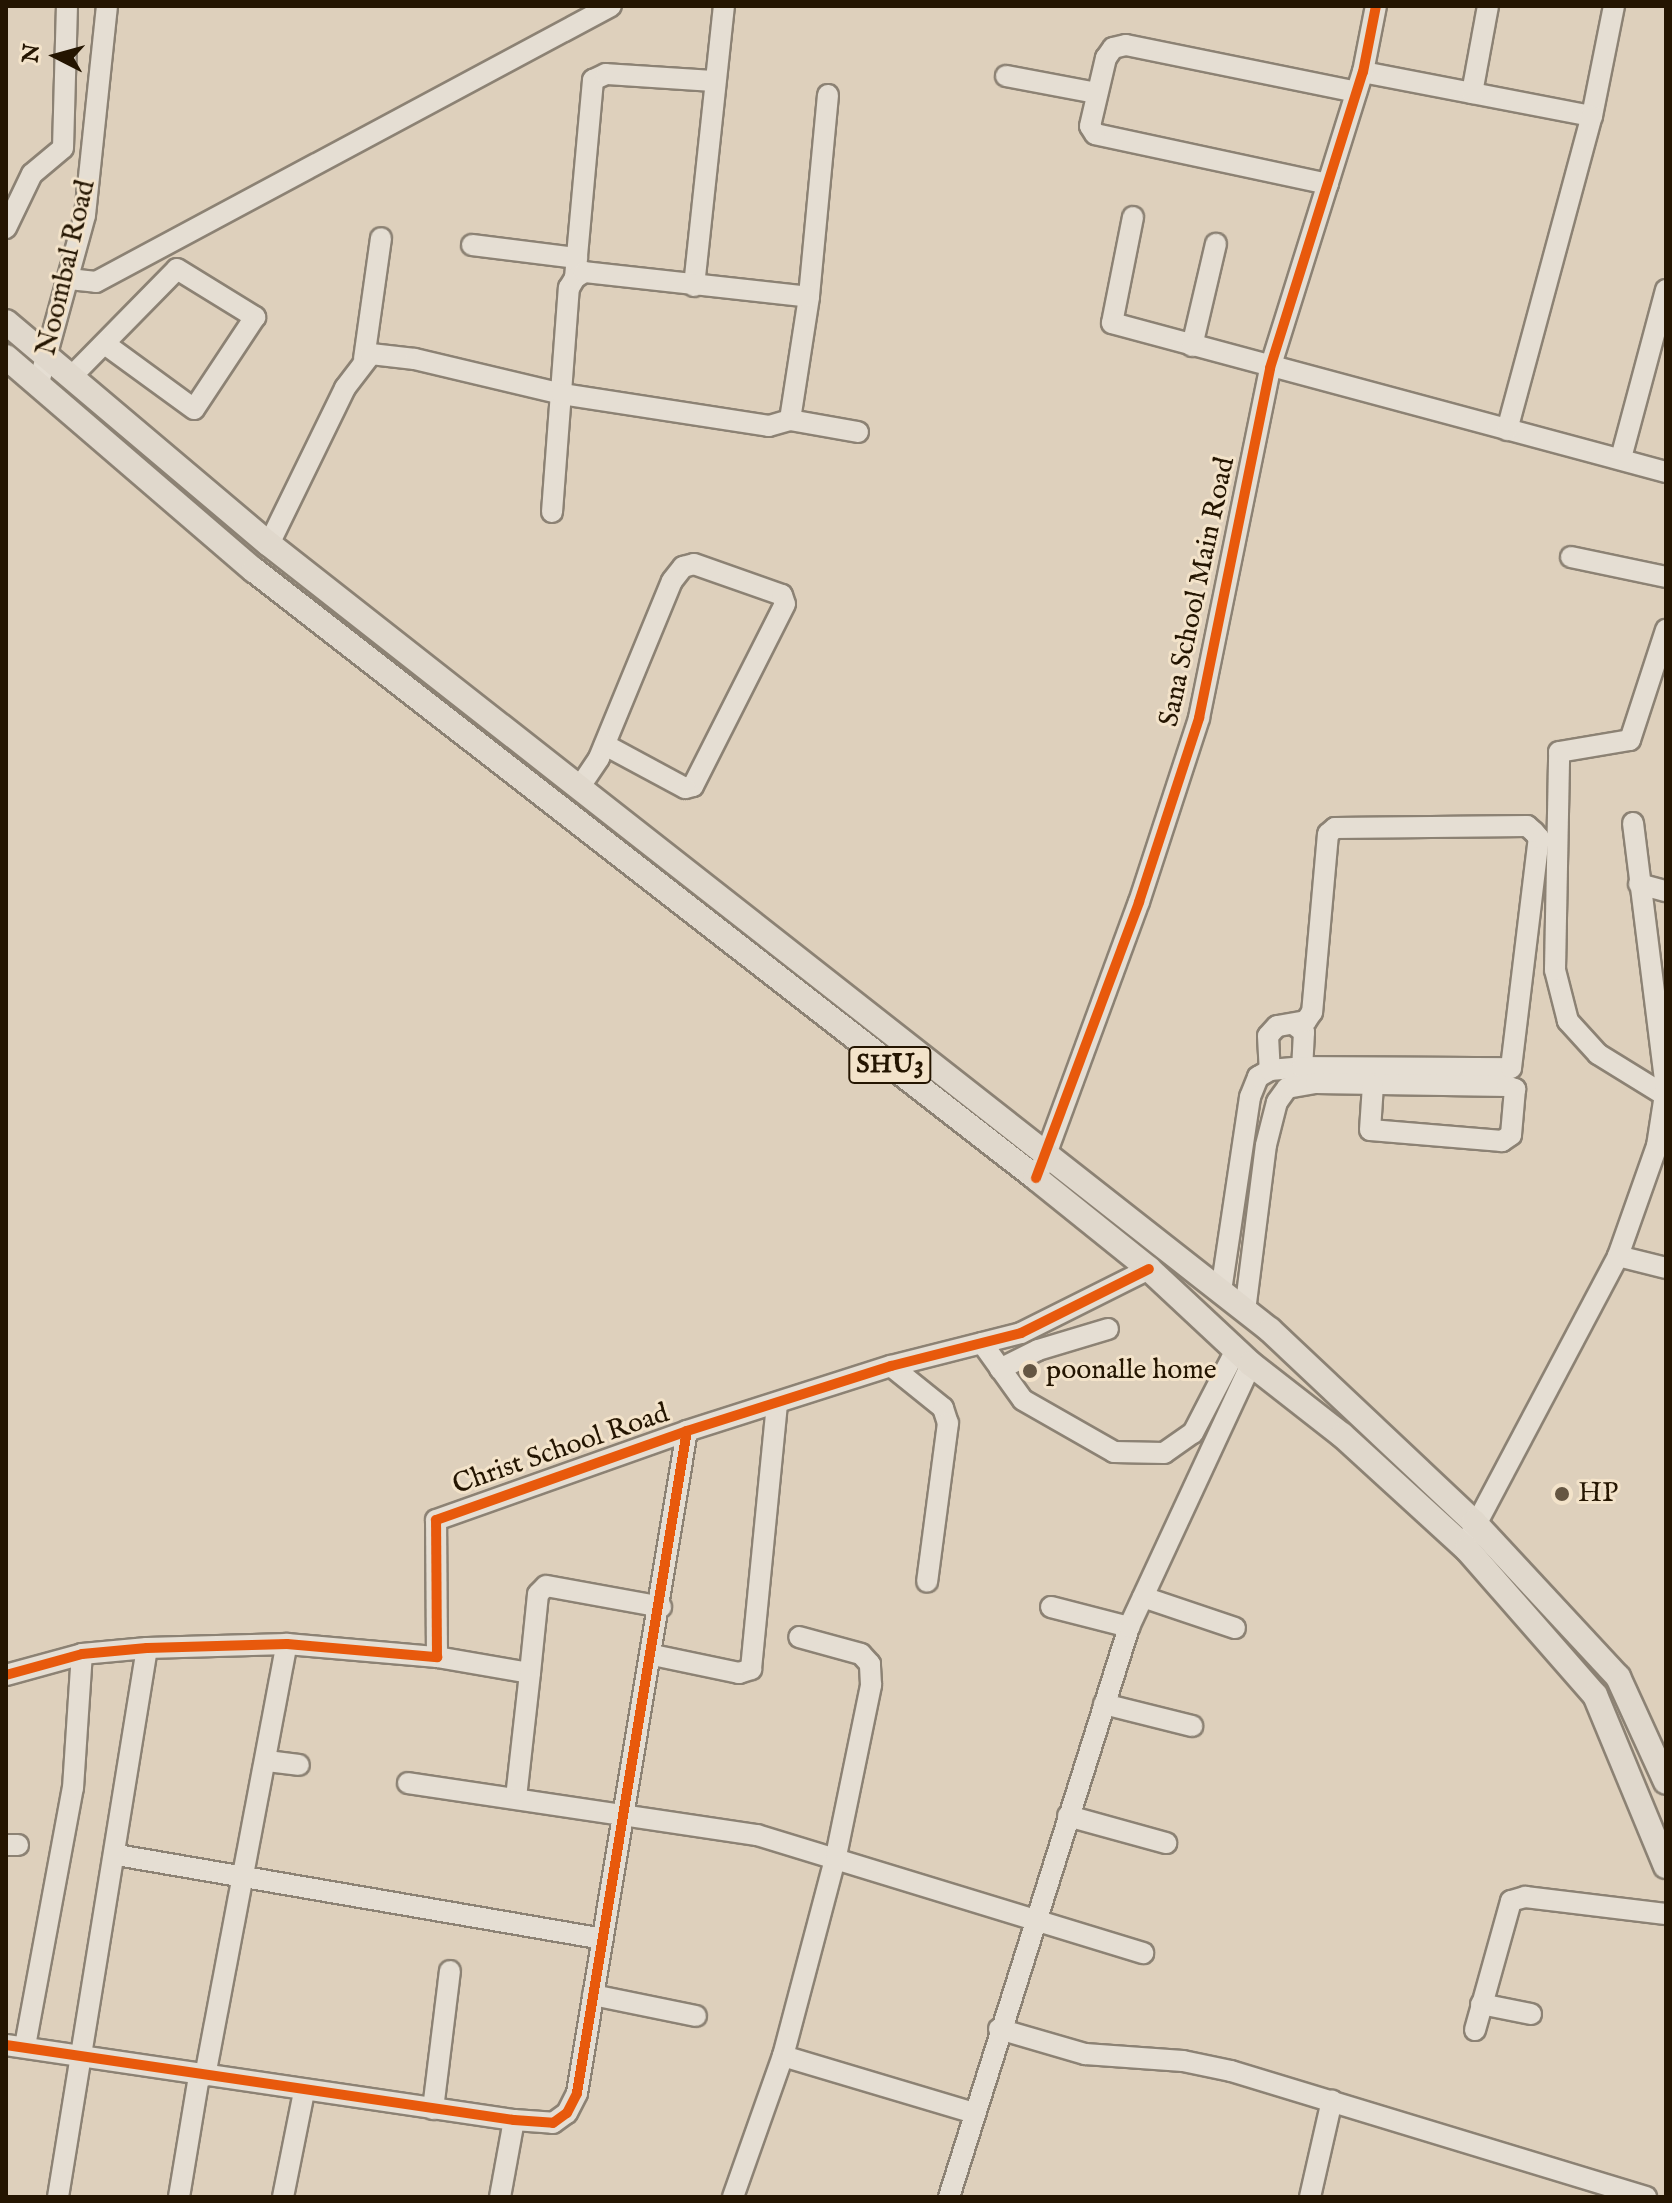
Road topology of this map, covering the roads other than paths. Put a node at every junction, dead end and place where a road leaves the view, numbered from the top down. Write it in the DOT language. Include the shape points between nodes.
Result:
graph roads {
  1 [pos="67,6"];
  2 [pos="107,6"];
  3 [pos="611,6"];
  4 [pos="724,6"];
  5 [pos="1376,6"];
  6 [pos="1488,6"];
  7 [pos="1614,6"];
  8 [pos="1006,76"];
  9 [pos="715,81"];
  10 [pos="1360,82"];
  11 [pos="1096,93"];
  12 [pos="1472,93"];
  13 [pos="828,95"];
  14 [pos="1592,116"];
  15 [pos="1328,184"];
  16 [pos="1133,217"];
  17 [pos="6,228"];
  18 [pos="381,238"];
  19 [pos="1216,244"];
  20 [pos="472,245"];
  21 [pos="576,268"];
  22 [pos="69,279"];
  23 [pos="694,286"];
  24 [pos="1666,290"];
  25 [pos="809,297"];
  26 [pos="6,322"];
  27 [pos="105,344"];
  28 [pos="1192,346"];
  29 [pos="6,357"];
  30 [pos="47,357"];
  31 [pos="364,359"];
  32 [pos="1270,368"];
  33 [pos="71,377"];
  34 [pos="38,386"];
  35 [pos="562,394"];
  36 [pos="790,420"];
  37 [pos="1507,430"];
  38 [pos="858,432"];
  39 [pos="1621,458"];
  40 [pos="1666,472"];
  41 [pos="552,512"];
  42 [pos="269,544"];
  43 [pos="1571,557"];
  44 [pos="1666,577"];
  45 [pos="1666,630"];
  46 [pos="605,745"];
  47 [pos="579,788"];
  48 [pos="1633,823"];
  49 [pos="1639,884"];
  50 [pos="1666,891"];
  51 [pos="1296,1026"];
  52 [pos="1302,1067"];
  53 [pos="1270,1070"];
  54 [pos="1373,1085"];
  55 [pos="1666,1096"];
  56 [pos="1047,1155"];
  57 [pos="1036,1178"];
  58 [pos="1618,1256"];
  59 [pos="1666,1268"];
  60 [pos="1149,1269"];
  61 [pos="1221,1291"];
  62 [pos="1245,1311"];
  63 [pos="1108,1329"];
  64 [pos="982,1343"];
  65 [pos="1243,1357"];
  66 [pos="891,1366"];
  67 [pos="1000,1369"];
  68 [pos="777,1403"];
  69 [pos="687,1431"];
  70 [pos="1474,1522"];
  71 [pos="1467,1549"];
  72 [pos="927,1582"];
  73 [pos="1143,1597"];
  74 [pos="661,1607"];
  75 [pos="1051,1607"];
  76 [pos="1129,1627"];
  77 [pos="1235,1628"];
  78 [pos="799,1637"];
  79 [pos="287,1644"];
  80 [pos="147,1648"];
  81 [pos="82,1654"];
  82 [pos="653,1655"];
  83 [pos="437,1657"];
  84 [pos="530,1673"];
  85 [pos="6,1675"];
  86 [pos="1104,1704"];
  87 [pos="1192,1726"];
  88 [pos="267,1761"];
  89 [pos="299,1765"];
  90 [pos="1666,1782"];
  91 [pos="408,1783"];
  92 [pos="516,1797"];
  93 [pos="625,1815"];
  94 [pos="1068,1816"];
  95 [pos="1166,1843"];
  96 [pos="117,1855"];
  97 [pos="836,1856"];
  98 [pos="1666,1866"];
  99 [pos="242,1880"];
  100 [pos="1666,1914"];
  101 [pos="1035,1916"];
  102 [pos="603,1939"];
  103 [pos="1143,1953"];
  104 [pos="450,1971"];
  105 [pos="593,1995"];
  106 [pos="1481,2004"];
  107 [pos="1531,2014"];
  108 [pos="696,2016"];
  109 [pos="999,2029"];
  110 [pos="1475,2030"];
  111 [pos="16,2046"];
  112 [pos="81,2055"];
  113 [pos="783,2056"];
  114 [pos="202,2076"];
  115 [pos="304,2092"];
  116 [pos="1332,2100"];
  117 [pos="433,2109"];
  118 [pos="974,2113"];
  119 [pos="514,2120"];
  120 [pos="58,2197"];
  121 [pos="179,2197"];
  122 [pos="283,2197"];
  123 [pos="500,2197"];
  124 [pos="733,2197"];
  125 [pos="949,2197"];
  126 [pos="1310,2197"];
  127 [pos="1646,2197"];
  1 -- 17 [label="street" via="63,148 32,174"];
  2 -- 22 [label="street, Noombal Road" via="85,215"];
  3 -- 22 [label="street" via="96,282"];
  4 -- 9 [label="street"];
  5 -- 10 [label="street, Sana School Main Road"];
  6 -- 12 [label="street"];
  7 -- 14 [label="street"];
  8 -- 11 [label="street"];
  9 -- 21 [label="street" via="606,74 593,80"];
  9 -- 23 [label="street"];
  10 -- 11 [label="street" via="1126,45 1113,48 1106,58"];
  10 -- 12 [label="street"];
  10 -- 15 [label="street, Sana School Main Road"];
  11 -- 15 [label="street" via="1090,126 1103,139"];
  12 -- 14 [label="street"];
  13 -- 25 [label="street"];
  14 -- 37 [label="street"];
  15 -- 32 [label="street, Sana School Main Road"];
  16 -- 28 [label="street" via="1112,323"];
  18 -- 31 [label="street"];
  19 -- 28 [label="street"];
  20 -- 21 [label="street"];
  21 -- 23 [label="street"];
  21 -- 35 [label="street" via="569,288"];
  22 -- 30 [label="street, Noombal Road"];
  23 -- 25 [label="street"];
  24 -- 39 [label="street"];
  25 -- 36 [label="street"];
  26 -- 30 [label="main road, SHU3"];
  27 -- 27 [label="street" via="177,269 187,270 255,317 199,408 190,408"];
  27 -- 33 [label="street"];
  28 -- 32 [label="street"];
  29 -- 34 [label="main road, SHU3"];
  30 -- 33 [label="main road, SHU3"];
  30 -- 34 [label="street, Noombal Road"];
  31 -- 35 [label="street" via="371,354 415,359"];
  31 -- 42 [label="street"];
  32 -- 37 [label="street"];
  32 -- 56 [label="street, Sana School Main Road" via="1199,718"];
  33 -- 42 [label="main road, SHU3"];
  34 -- 57 [label="main road, SHU3" via="254,570"];
  35 -- 36 [label="street" via="769,426"];
  35 -- 41 [label="street"];
  36 -- 38 [label="street"];
  37 -- 39 [label="street"];
  39 -- 40 [label="street"];
  42 -- 47 [label="main road, SHU3"];
  43 -- 44 [label="street"];
  45 -- 55 [label="street" via="1630,740 1559,752 1555,970 1568,1021 1598,1054"];
  46 -- 46 [label="street" via="672,581 683,567 694,564 782,595 785,604 693,786 685,788"];
  46 -- 47 [label="street"];
  47 -- 56 [label="main road, SHU3"];
  48 -- 49 [label="street"];
  49 -- 50 [label="street"];
  49 -- 55 [label="street"];
  51 -- 52 [label="street" via="1304,1032"];
  51 -- 52 [label="street" via="1312,1012 1328,834 1335,828 1527,826 1539,838 1511,1068"];
  51 -- 53 [label="street" via="1277,1026 1268,1036"];
  52 -- 53 [label="street"];
  53 -- 61 [label="street" via="1258,1077 1250,1097"];
  54 -- 54 [label="street" via="1515,1089 1511,1135 1502,1141 1370,1130"];
  54 -- 62 [label="street" via="1287,1088 1277,1102 1266,1145"];
  55 -- 58 [label="street" via="1657,1146"];
  56 -- 57 [label="street, Sana School Main Road"];
  56 -- 61 [label="main road, SHU3"];
  57 -- 60 [label="main road, SHU3"];
  58 -- 59 [label="street"];
  58 -- 70 [label="street"];
  60 -- 64 [label="street, Christ School Road" via="1021,1333"];
  60 -- 65 [label="main road, SHU3"];
  61 -- 62 [label="main road, SHU3"];
  62 -- 70 [label="main road, SHU3"];
  63 -- 67 [label="street" via="1038,1350"];
  64 -- 66 [label="street, Christ School Road"];
  64 -- 67 [label="street"];
  65 -- 67 [label="street" via="1193,1433 1164,1453 1114,1452 1023,1400"];
  65 -- 71 [label="main road, SHU3" via="1342,1435"];
  65 -- 73 [label="street"];
  66 -- 68 [label="street, Christ School Road"];
  66 -- 72 [label="street" via="943,1408 948,1423"];
  68 -- 69 [label="street, Christ School Road"];
  68 -- 82 [label="street" via="751,1669 739,1673"];
  69 -- 74 [label="street"];
  69 -- 83 [label="street, Christ School Road" via="436,1520"];
  70 -- 71 [label="street"];
  70 -- 90 [label="main road, SHU3" via="1618,1677"];
  71 -- 98 [label="main road, SHU3" via="1595,1695"];
  73 -- 76 [label="street"];
  73 -- 77 [label="street"];
  74 -- 82 [label="street"];
  74 -- 84 [label="street" via="546,1586 538,1594"];
  75 -- 76 [label="street"];
  76 -- 86 [label="street"];
  78 -- 97 [label="street" via="861,1654 870,1664 871,1685"];
  79 -- 80 [label="street"];
  79 -- 83 [label="street"];
  79 -- 88 [label="street"];
  80 -- 81 [label="street"];
  80 -- 96 [label="street"];
  81 -- 85 [label="street"];
  81 -- 111 [label="street" via="73,1788"];
  82 -- 93 [label="street"];
  83 -- 84 [label="street"];
  84 -- 92 [label="street"];
  86 -- 87 [label="street"];
  86 -- 94 [label="street"];
  88 -- 89 [label="street"];
  88 -- 99 [label="street"];
  91 -- 92 [label="street"];
  92 -- 93 [label="street"];
  93 -- 97 [label="street" via="757,1835"];
  93 -- 102 [label="street"];
  94 -- 95 [label="street"];
  94 -- 101 [label="street"];
  96 -- 99 [label="street"];
  96 -- 112 [label="street"];
  97 -- 101 [label="street"];
  97 -- 113 [label="street"];
  99 -- 102 [label="street"];
  99 -- 114 [label="street"];
  100 -- 106 [label="street" via="1517,1898 1505,1909"];
  101 -- 103 [label="street"];
  101 -- 109 [label="street"];
  102 -- 105 [label="street"];
  104 -- 117 [label="street"];
  105 -- 108 [label="street"];
  105 -- 119 [label="street" via="577,2093 567,2113 553,2123"];
  106 -- 107 [label="street"];
  106 -- 110 [label="street"];
  109 -- 116 [label="street" via="1097,2056 1183,2061 1231,2071"];
  109 -- 118 [label="street"];
  111 -- 112 [label="street"];
  112 -- 114 [label="street"];
  112 -- 120 [label="street"];
  113 -- 118 [label="street"];
  113 -- 124 [label="street"];
  114 -- 115 [label="street"];
  114 -- 121 [label="street"];
  115 -- 117 [label="street"];
  115 -- 122 [label="street"];
  116 -- 126 [label="street"];
  116 -- 127 [label="street"];
  117 -- 119 [label="street"];
  118 -- 125 [label="street"];
  119 -- 123 [label="street"];
}
